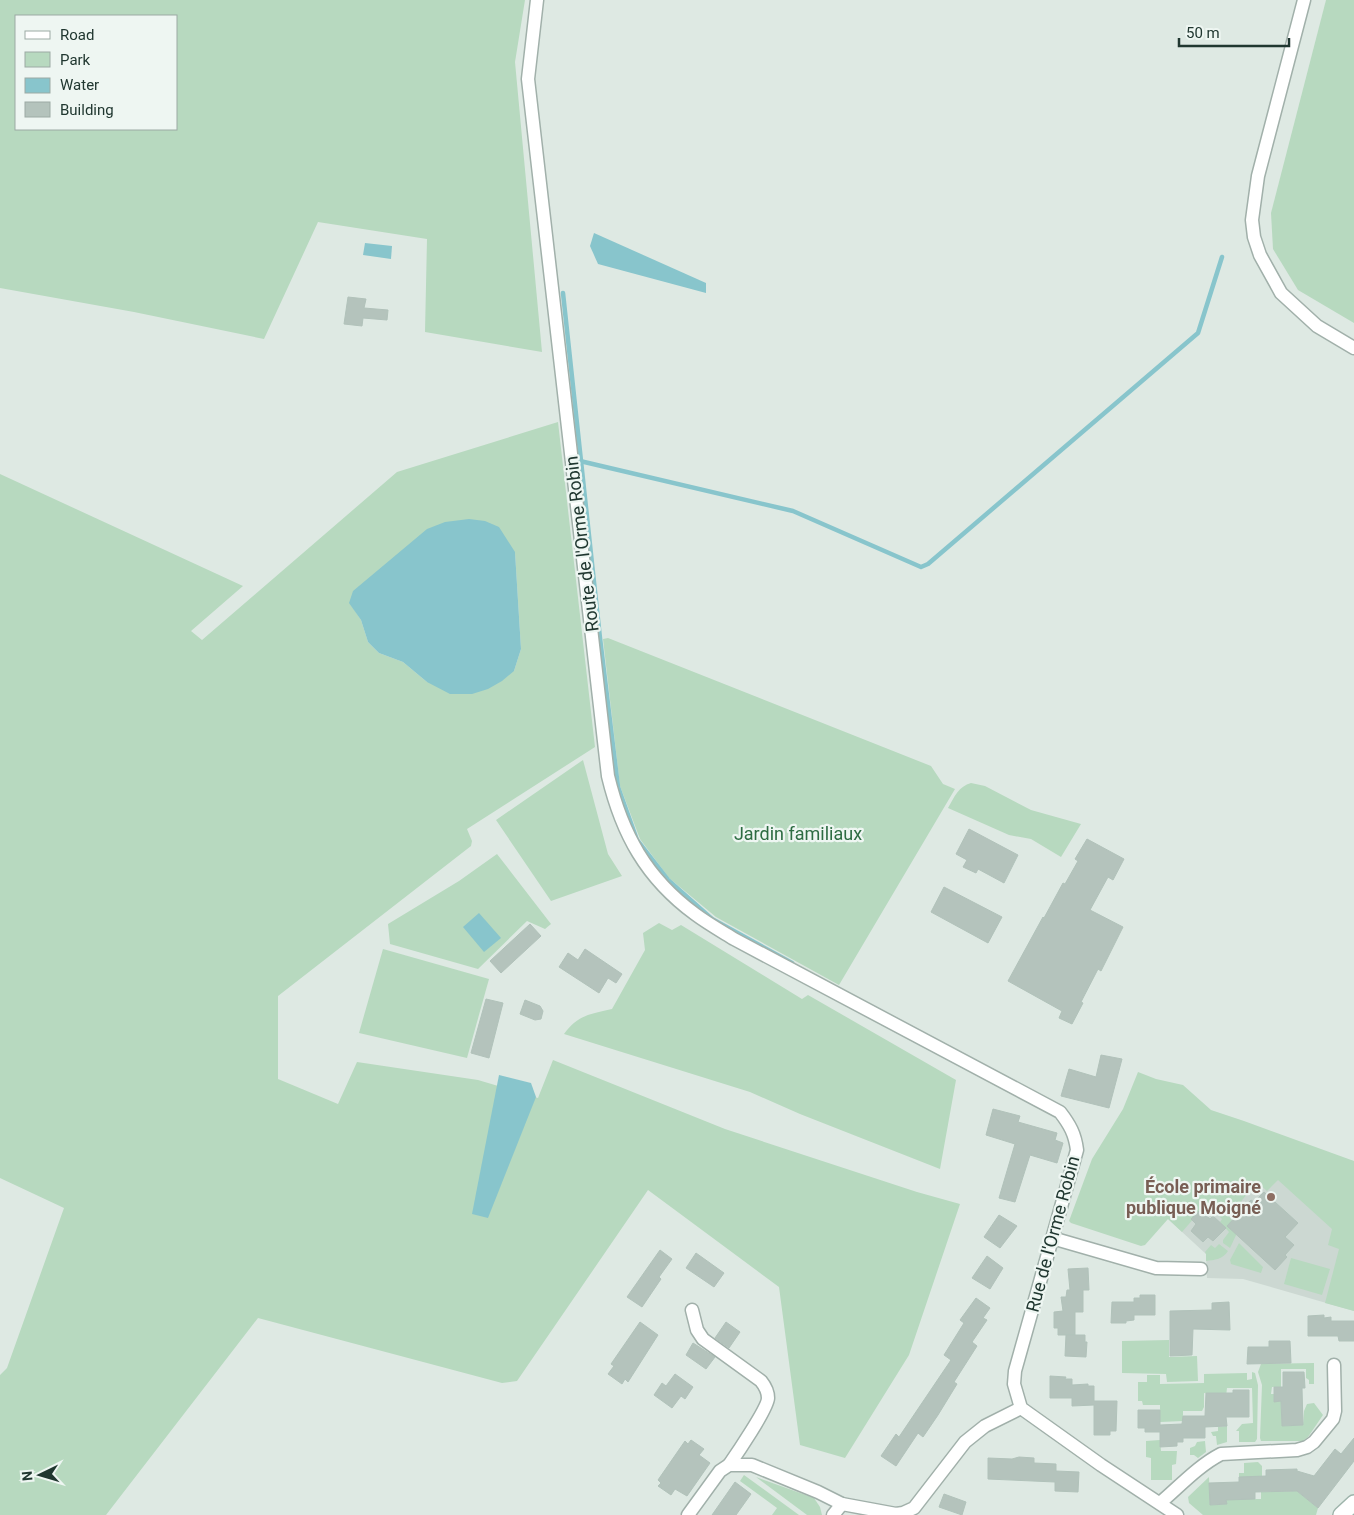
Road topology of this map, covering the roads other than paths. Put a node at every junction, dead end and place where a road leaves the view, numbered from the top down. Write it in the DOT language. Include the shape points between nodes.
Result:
graph roads {
  1 [pos="537,0"];
  2 [pos="1304,0"];
  3 [pos="1354,348"];
  4 [pos="822,986"];
  5 [pos="1052,1238"];
  6 [pos="1201,1270"];
  7 [pos="692,1310"];
  8 [pos="1334,1365"];
  9 [pos="1021,1408"];
  10 [pos="729,1465"];
  11 [pos="1160,1503"];
  12 [pos="1354,1503"];
  13 [pos="842,1504"];
  14 [pos="688,1515"];
  15 [pos="833,1515"];
  16 [pos="1177,1515"];
  17 [pos="1341,1515"];
  1 -- 4 [label="street, Route de l'Orme Robin" via="528,80 608,776 615,806 633,846 660,884 694,914"];
  2 -- 3 [label="street" via="1258,176 1252,220 1254,238 1281,293 1317,326"];
  4 -- 5 [label="street, Rue de l'Orme Robin" via="1060,1112 1075,1136 1077,1150"];
  5 -- 6 [label="street" via="1156,1268"];
  5 -- 9 [label="street, Rue de l'Orme Robin" via="1015,1371 1014,1384"];
  7 -- 10 [label="street" via="702,1339 760,1381 766,1389 768,1400 764,1411"];
  8 -- 11 [label="street" via="1333,1419 1314,1442 1298,1450 1221,1454 1212,1458"];
  9 -- 11 [label="street"];
  9 -- 13 [label="street" via="986,1426 965,1442 914,1508 896,1514"];
  10 -- 13 [label="street" via="752,1465"];
  10 -- 14 [label="street" via="720,1471"];
  11 -- 16 [label="street"];
  12 -- 17 [label="street"];
  13 -- 15 [label="street"];
}
